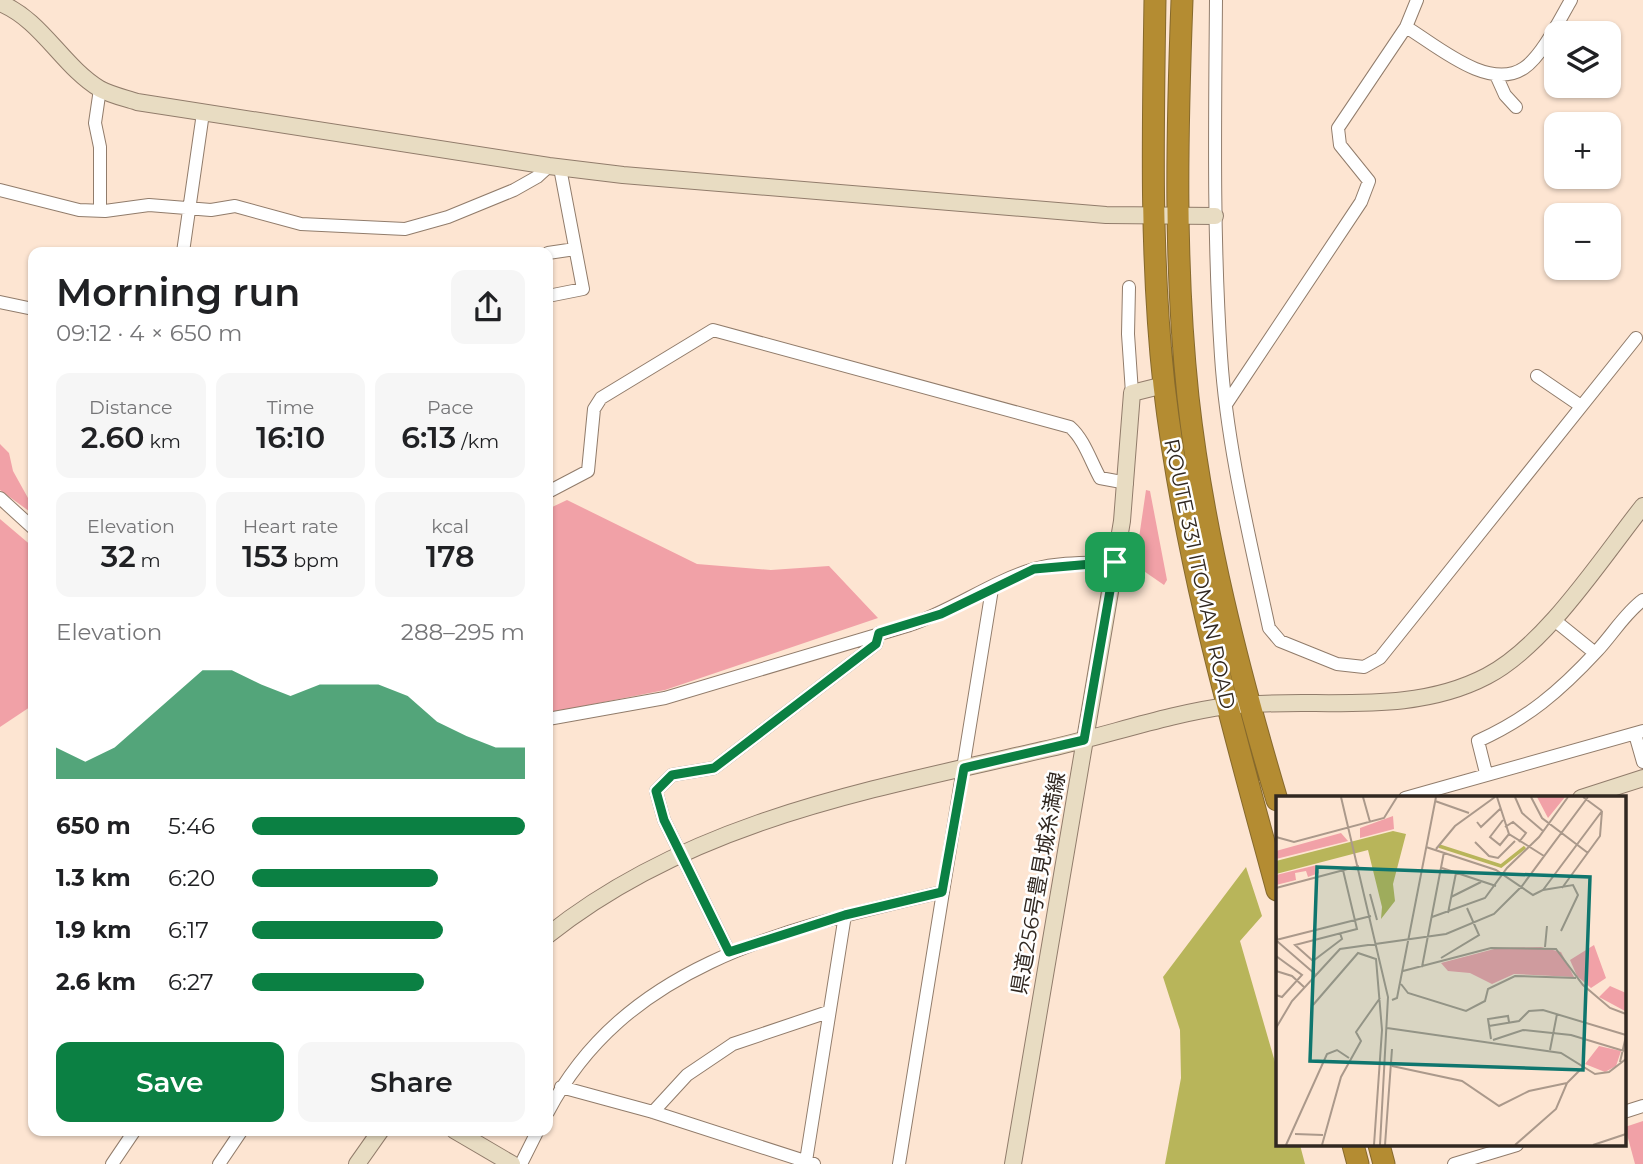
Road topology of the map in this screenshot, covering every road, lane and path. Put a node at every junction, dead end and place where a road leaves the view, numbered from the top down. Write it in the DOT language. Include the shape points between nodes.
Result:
graph roads {
  1 [pos="1154,0"];
  2 [pos="1182,0"];
  3 [pos="1216,0"];
  4 [pos="1417,0"];
  5 [pos="1571,0"];
  6 [pos="11,4"];
  7 [pos="1406,27"];
  8 [pos="1496,75"];
  9 [pos="100,89"];
  10 [pos="1516,107"];
  11 [pos="203,113"];
  12 [pos="554,167"];
  13 [pos="0,190"];
  14 [pos="189,207"];
  15 [pos="100,211"];
  16 [pos="1154,216"];
  17 [pos="1176,216"];
  18 [pos="1215,216"];
  19 [pos="184,247"];
  20 [pos="575,249"];
  21 [pos="553,252"];
  22 [pos="1129,287"];
  23 [pos="553,295"];
  24 [pos="0,302"];
  25 [pos="28,308"];
  26 [pos="1636,338"];
  27 [pos="1537,376"];
  28 [pos="1164,385"];
  29 [pos="1132,393"];
  30 [pos="1227,403"];
  31 [pos="1581,406"];
  32 [pos="1127,483"];
  33 [pos="553,489"];
  34 [pos="0,498"];
  35 [pos="1643,506"];
  36 [pos="1630,522"];
  37 [pos="28,523"];
  38 [pos="1643,533"];
  39 [pos="1115,562"];
  40 [pos="992,589"];
  41 [pos="1643,600"];
  42 [pos="1553,619"];
  43 [pos="879,633"];
  44 [pos="1595,653"];
  45 [pos="1251,705"];
  46 [pos="1226,706"];
  47 [pos="553,718"];
  48 [pos="1639,732"];
  49 [pos="1084,740"];
  50 [pos="1643,762"];
  51 [pos="964,768"];
  52 [pos="1486,774"];
  53 [pos="1643,778"];
  54 [pos="1276,796"];
  55 [pos="1412,796"];
  56 [pos="1587,796"];
  57 [pos="680,853"];
  58 [pos="1276,886"];
  59 [pos="942,892"];
  60 [pos="845,915"];
  61 [pos="553,931"];
  62 [pos="729,952"];
  63 [pos="828,1012"];
  64 [pos="561,1087"];
  65 [pos="553,1102"];
  66 [pos="1643,1106"];
  67 [pos="1626,1111"];
  68 [pos="653,1112"];
  69 [pos="131,1136"];
  70 [pos="238,1136"];
  71 [pos="377,1136"];
  72 [pos="464,1136"];
  73 [pos="535,1136"];
  74 [pos="1353,1146"];
  75 [pos="1379,1146"];
  76 [pos="1511,1146"];
  77 [pos="1485,1150"];
  78 [pos="810,1163"];
  79 [pos="112,1164"];
  80 [pos="219,1164"];
  81 [pos="357,1164"];
  82 [pos="512,1164"];
  83 [pos="521,1164"];
  84 [pos="900,1164"];
  85 [pos="1013,1164"];
  86 [pos="1359,1164"];
  87 [pos="1384,1164"];
  88 [pos="1454,1164"];
  1 -- 16 [label="highway, ROUTE 331 ITOMAN ROAD"];
  2 -- 17 [label="highway, ROUTE 331 ITOMAN ROAD"];
  3 -- 18 [label="street"];
  4 -- 7 [label="street"];
  5 -- 8 [label="street" via="1525,68"];
  6 -- 9 [label="street"];
  7 -- 8 [label="street" via="1482,73"];
  7 -- 30 [label="street" via="1338,128 1340,145 1369,181 1361,202"];
  8 -- 10 [label="street"];
  9 -- 11 [label="street" via="137,102"];
  9 -- 15 [label="street" via="95,123 100,147"];
  11 -- 12 [label="street"];
  11 -- 14 [label="street"];
  12 -- 14 [label="street" via="514,190 405,229 301,225 235,206"];
  12 -- 16 [label="street" via="792,190"];
  12 -- 20 [label="street"];
  13 -- 15 [label="street"];
  14 -- 15 [label="street" via="149,205"];
  14 -- 19 [label="street"];
  16 -- 17 [label="street"];
  16 -- 28 [label="highway, ROUTE 331 ITOMAN ROAD"];
  17 -- 18 [label="street"];
  17 -- 45 [label="highway, ROUTE 331 ITOMAN ROAD" via="1190,411 1212,537"];
  18 -- 30 [label="street"];
  20 -- 21 [label="street"];
  20 -- 23 [label="street" via="583,289"];
  22 -- 29 [label="street"];
  24 -- 25 [label="street"];
  26 -- 31 [label="street"];
  27 -- 31 [label="street"];
  28 -- 29 [label="street"];
  28 -- 46 [label="highway, ROUTE 331 ITOMAN ROAD" via="1185,521"];
  29 -- 32 [label="street, 県道256号豊見城糸満線"];
  30 -- 31 [label="street" via="1269,628 1280,641 1326,660 1364,667 1380,658"];
  32 -- 33 [label="street" via="1100,478 1070,427 713,330 601,398 594,409 588,471"];
  32 -- 39 [label="street, 県道256号豊見城糸満線"];
  34 -- 37 [label="street"];
  35 -- 36 [label="street"];
  36 -- 38 [label="street"];
  36 -- 42 [label="street"];
  39 -- 40 [label="street" via="1034,569"];
  39 -- 49 [label="street, 県道256号豊見城糸満線"];
  40 -- 43 [label="street" via="941,614"];
  40 -- 51 [label="street"];
  41 -- 44 [label="street"];
  42 -- 44 [label="street"];
  42 -- 45 [label="street" via="1515,659 1458,689 1429,698"];
  43 -- 47 [label="street" via="666,698"];
  43 -- 57 [label="street" via="876,644 714,768 672,775 656,791"];
  44 -- 52 [label="street" via="1534,712 1478,741"];
  45 -- 46 [label="street"];
  45 -- 54 [label="highway, ROUTE 331 ITOMAN ROAD"];
  46 -- 49 [label="street"];
  46 -- 58 [label="highway, ROUTE 331 ITOMAN ROAD"];
  48 -- 50 [label="street"];
  48 -- 52 [label="street"];
  49 -- 51 [label="street"];
  49 -- 85 [label="street, 県道256号豊見城糸満線"];
  51 -- 57 [label="street" via="785,813"];
  51 -- 59 [label="street"];
  52 -- 55 [label="street"];
  53 -- 56 [label="street"];
  57 -- 61 [label="street" via="601,897"];
  57 -- 62 [label="street"];
  59 -- 60 [label="street"];
  59 -- 84 [label="street"];
  60 -- 62 [label="street"];
  60 -- 63 [label="street"];
  62 -- 64 [label="street" via="624,1013 586,1051"];
  63 -- 68 [label="street" via="733,1044 687,1075"];
  63 -- 78 [label="street"];
  64 -- 65 [label="street"];
  64 -- 68 [label="street"];
  66 -- 67 [label="street"];
  68 -- 78 [label="street"];
  69 -- 79 [label="street"];
  70 -- 80 [label="street"];
  71 -- 81 [label="street"];
  72 -- 82 [label="street"];
  73 -- 83 [label="street"];
  74 -- 86 [label="highway"];
  75 -- 87 [label="highway"];
  76 -- 77 [label="street"];
  77 -- 88 [label="street"];
}
